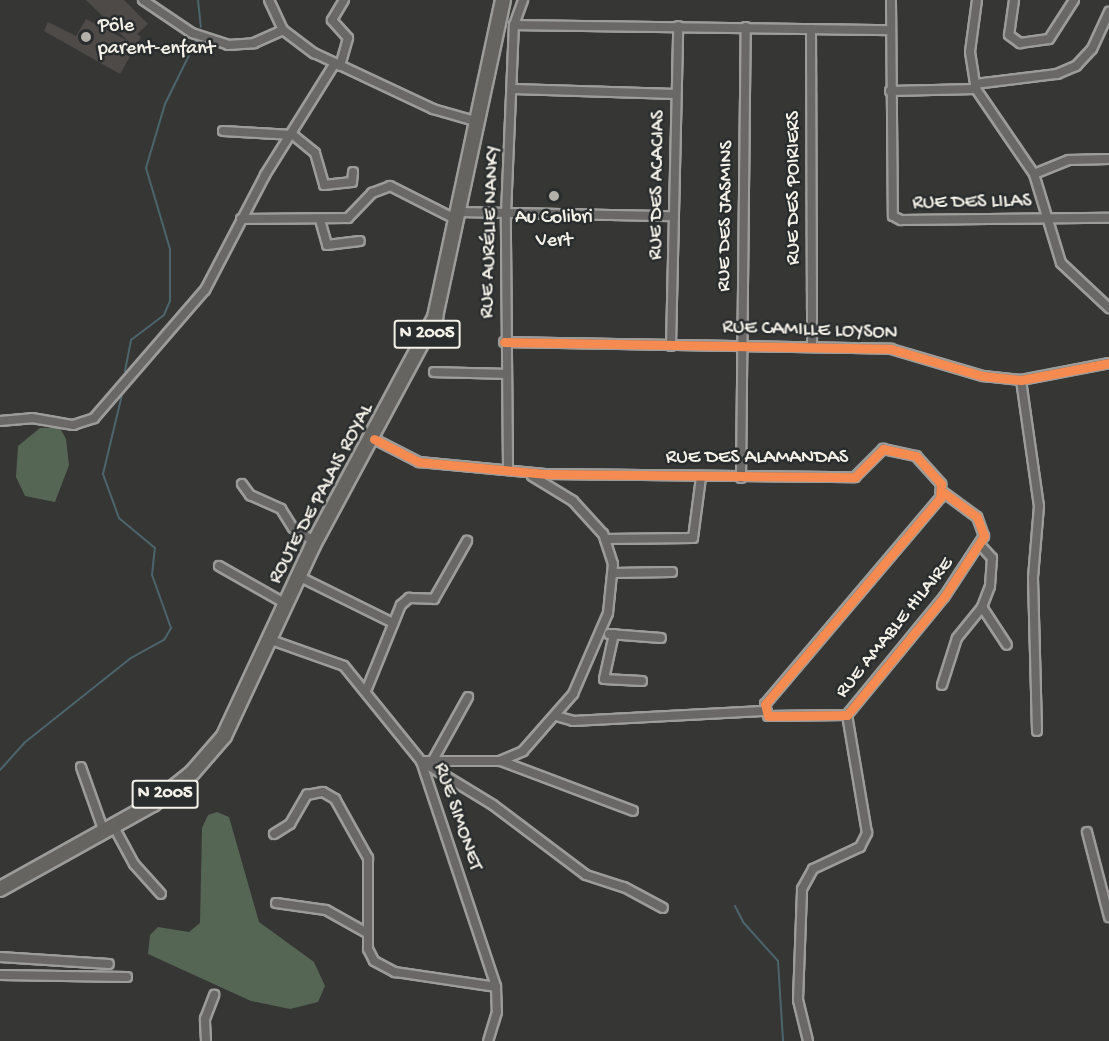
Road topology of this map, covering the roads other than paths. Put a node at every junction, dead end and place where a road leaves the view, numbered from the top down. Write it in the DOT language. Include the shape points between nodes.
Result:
graph roads {
  1 [pos="143,0"];
  2 [pos="269,0"];
  3 [pos="344,0"];
  4 [pos="503,0"];
  5 [pos="523,0"];
  6 [pos="891,0"];
  7 [pos="977,0"];
  8 [pos="1014,0"];
  9 [pos="1074,0"];
  10 [pos="1109,12"];
  11 [pos="514,25"];
  12 [pos="678,26"];
  13 [pos="746,27"];
  14 [pos="811,29"];
  15 [pos="283,30"];
  16 [pos="890,30"];
  17 [pos="337,64"];
  18 [pos="975,87"];
  19 [pos="513,89"];
  20 [pos="890,91"];
  21 [pos="676,94"];
  22 [pos="475,121"];
  23 [pos="223,131"];
  24 [pos="294,135"];
  25 [pos="1109,159"];
  26 [pos="353,172"];
  27 [pos="1034,174"];
  28 [pos="506,214"];
  29 [pos="458,216"];
  30 [pos="674,216"];
  31 [pos="1109,218"];
  32 [pos="242,219"];
  33 [pos="1043,219"];
  34 [pos="320,220"];
  35 [pos="360,242"];
  36 [pos="1109,308"];
  37 [pos="504,342"];
  38 [pos="671,346"];
  39 [pos="740,347"];
  40 [pos="812,347"];
  41 [pos="1109,363"];
  42 [pos="434,372"];
  43 [pos="506,374"];
  44 [pos="1022,380"];
  45 [pos="0,421"];
  46 [pos="374,439"];
  47 [pos="506,467"];
  48 [pos="701,477"];
  49 [pos="741,478"];
  50 [pos="242,484"];
  51 [pos="943,492"];
  52 [pos="605,539"];
  53 [pos="467,541"];
  54 [pos="315,542"];
  55 [pos="982,547"];
  56 [pos="219,566"];
  57 [pos="672,572"];
  58 [pos="613,573"];
  59 [pos="298,576"];
  60 [pos="286,604"];
  61 [pos="982,607"];
  62 [pos="393,623"];
  63 [pos="600,633"];
  64 [pos="614,634"];
  65 [pos="661,638"];
  66 [pos="271,640"];
  67 [pos="1007,645"];
  68 [pos="642,681"];
  69 [pos="942,685"];
  70 [pos="366,691"];
  71 [pos="468,698"];
  72 [pos="764,708"];
  73 [pos="847,715"];
  74 [pos="556,716"];
  75 [pos="1037,731"];
  76 [pos="433,760"];
  77 [pos="500,760"];
  78 [pos="421,761"];
  79 [pos="81,767"];
  80 [pos="633,811"];
  81 [pos="109,830"];
  82 [pos="1087,832"];
  83 [pos="274,834"];
  84 [pos="0,889"];
  85 [pos="161,894"];
  86 [pos="276,903"];
  87 [pos="663,908"];
  88 [pos="1109,917"];
  89 [pos="367,933"];
  90 [pos="0,957"];
  91 [pos="109,964"];
  92 [pos="0,975"];
  93 [pos="127,977"];
  94 [pos="496,987"];
  95 [pos="214,995"];
  96 [pos="206,1041"];
  97 [pos="488,1041"];
  98 [pos="808,1041"];
  1 -- 15 [label="street" via="192,33 228,45 254,43"];
  2 -- 15 [label="street"];
  3 -- 17 [label="street" via="332,21 348,38"];
  4 -- 22 [label="main road, ROUTE DE PALAIS ROYAL / N 2005"];
  5 -- 11 [label="street, RUE AURÉLIE NANKY"];
  6 -- 16 [label="street"];
  7 -- 18 [label="street" via="970,52"];
  8 -- 9 [label="street" via="1009,35 1020,43 1049,39"];
  10 -- 18 [label="street" via="1092,49 1076,66 1058,74"];
  11 -- 12 [label="street"];
  11 -- 19 [label="street, RUE AURÉLIE NANKY"];
  12 -- 13 [label="street"];
  12 -- 21 [label="street, RUE DES ACACIAS"];
  13 -- 14 [label="street"];
  13 -- 39 [label="street, RUE DES JASMINS"];
  14 -- 16 [label="street"];
  14 -- 40 [label="street, RUE DES POIRIERS"];
  15 -- 17 [label="street"];
  16 -- 20 [label="street"];
  17 -- 22 [label="street" via="433,109"];
  17 -- 24 [label="street"];
  18 -- 20 [label="street"];
  18 -- 27 [label="street"];
  19 -- 21 [label="street"];
  19 -- 28 [label="street, RUE AURÉLIE NANKY"];
  20 -- 33 [label="street, RUE DES LILAS" via="889,205 901,220"];
  21 -- 30 [label="street, RUE DES ACACIAS"];
  22 -- 29 [label="main road, ROUTE DE PALAIS ROYAL / N 2005"];
  23 -- 24 [label="street"];
  24 -- 26 [label="street" via="315,153 321,184 352,182"];
  24 -- 32 [label="street"];
  25 -- 27 [label="street" via="1069,160"];
  27 -- 33 [label="street"];
  28 -- 29 [label="street"];
  28 -- 30 [label="street"];
  28 -- 37 [label="street, RUE AURÉLIE NANKY"];
  29 -- 34 [label="street" via="390,186 372,193 353,216"];
  29 -- 46 [label="main road, ROUTE DE PALAIS ROYAL / N 2005" via="435,318"];
  30 -- 38 [label="street, RUE DES ACACIAS"];
  31 -- 33 [label="street, RUE DES LILAS"];
  32 -- 34 [label="street"];
  32 -- 45 [label="street" via="205,290 94,418 73,425 47,419"];
  33 -- 36 [label="street" via="1061,263"];
  34 -- 35 [label="street" via="327,245"];
  37 -- 38 [label="street, RUE CAMILLE LOYSON"];
  37 -- 43 [label="street, RUE AURÉLIE NANKY"];
  38 -- 39 [label="street, RUE CAMILLE LOYSON"];
  39 -- 40 [label="street, RUE CAMILLE LOYSON"];
  39 -- 49 [label="street, RUE DES JASMINS"];
  40 -- 44 [label="street, RUE CAMILLE LOYSON" via="891,349 983,376"];
  41 -- 44 [label="street, RUE CAMILLE LOYSON"];
  42 -- 43 [label="street"];
  43 -- 47 [label="street, RUE AURÉLIE NANKY"];
  44 -- 75 [label="street" via="1038,507 1034,578"];
  46 -- 47 [label="street, RUE DES ALAMANDAS" via="420,462"];
  46 -- 54 [label="main road, ROUTE DE PALAIS ROYAL / N 2005"];
  47 -- 48 [label="street, RUE DES ALAMANDAS" via="547,474"];
  47 -- 52 [label="street" via="556,488 583,509"];
  48 -- 49 [label="street, RUE DES ALAMANDAS"];
  48 -- 52 [label="street" via="693,537"];
  49 -- 51 [label="street, RUE DES ALAMANDAS" via="855,477 876,452 893,448 928,465"];
  50 -- 54 [label="street" via="247,493 281,509 297,531"];
  51 -- 55 [label="street" via="977,517"];
  51 -- 72 [label="street"];
  52 -- 58 [label="street"];
  53 -- 62 [label="street" via="434,599 405,600"];
  54 -- 59 [label="main road, ROUTE DE PALAIS ROYAL / N 2005"];
  55 -- 61 [label="street" via="993,564"];
  55 -- 73 [label="street, RUE AMABLE HILAIRE"];
  56 -- 60 [label="street"];
  57 -- 58 [label="street"];
  58 -- 63 [label="street"];
  59 -- 60 [label="main road, ROUTE DE PALAIS ROYAL / N 2005"];
  59 -- 62 [label="street"];
  60 -- 66 [label="main road, ROUTE DE PALAIS ROYAL / N 2005"];
  61 -- 67 [label="street"];
  61 -- 69 [label="street" via="957,638"];
  62 -- 70 [label="street"];
  63 -- 64 [label="street"];
  63 -- 74 [label="street" via="573,694"];
  64 -- 65 [label="street"];
  64 -- 68 [label="street" via="604,679"];
  66 -- 70 [label="street, RUE SIMONET" via="326,656"];
  66 -- 81 [label="main road, ROUTE DE PALAIS ROYAL / N 2005" via="224,736 192,773"];
  70 -- 78 [label="street, RUE SIMONET"];
  71 -- 76 [label="street"];
  72 -- 73 [label="street, RUE AMABLE HILAIRE" via="768,716"];
  72 -- 74 [label="street, RUE AMABLE HILAIRE" via="573,722"];
  73 -- 98 [label="street" via="867,833 860,847 813,869 802,889 798,1000"];
  74 -- 77 [label="street" via="523,751"];
  76 -- 77 [label="street"];
  76 -- 78 [label="street"];
  77 -- 80 [label="street"];
  78 -- 87 [label="street" via="493,805 586,875 624,887"];
  78 -- 94 [label="street, RUE SIMONET"];
  79 -- 81 [label="street"];
  81 -- 84 [label="main road, ROUTE DE PALAIS ROYAL / N 2005"];
  81 -- 85 [label="street"];
  82 -- 88 [label="street"];
  83 -- 89 [label="street" via="290,824 307,795 315,792 335,799 347,813 369,867"];
  86 -- 89 [label="street" via="326,910"];
  89 -- 94 [label="street" via="368,949 382,967"];
  90 -- 91 [label="street"];
  92 -- 93 [label="street"];
  94 -- 97 [label="street, RUE SIMONET" via="497,1012"];
  95 -- 96 [label="street" via="205,1019"];
}
